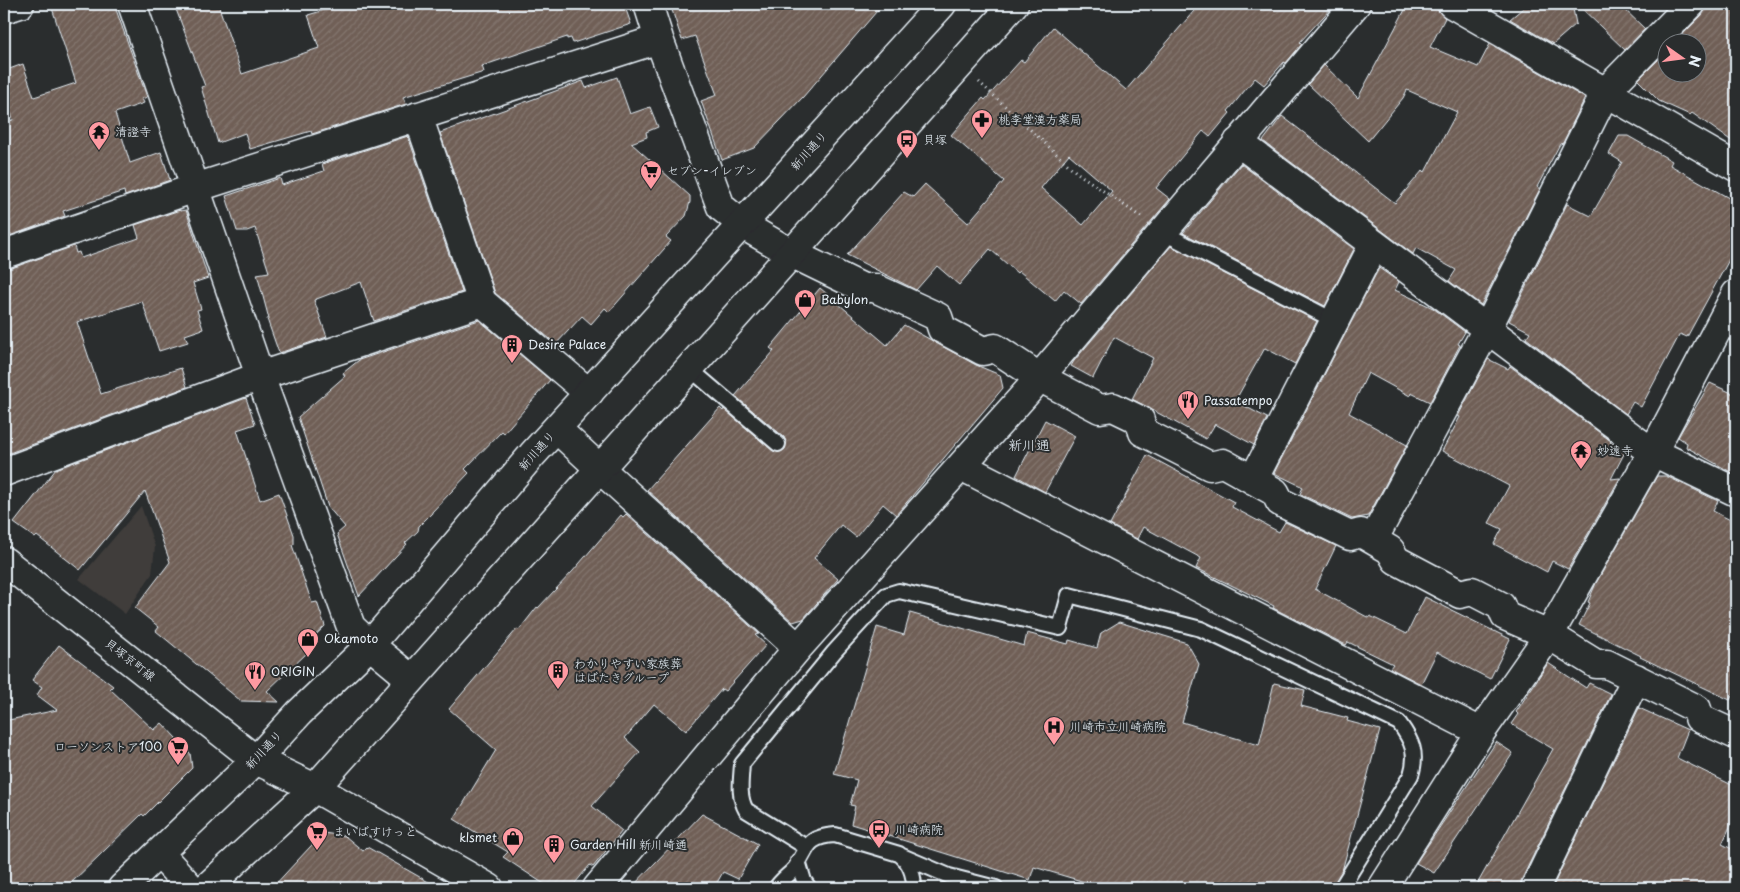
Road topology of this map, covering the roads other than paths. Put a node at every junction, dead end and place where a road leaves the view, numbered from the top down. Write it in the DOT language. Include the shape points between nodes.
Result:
graph roads {
  1 [pos="20,4"];
  2 [pos="132,4"];
  3 [pos="648,4"];
  4 [pos="942,4"];
  5 [pos="1014,4"];
  6 [pos="1356,4"];
  7 [pos="1452,4"];
  8 [pos="1691,4"];
  9 [pos="4,9"];
  10 [pos="659,39"];
  11 [pos="1606,91"];
  12 [pos="418,116"];
  13 [pos="1238,142"];
  14 [pos="1736,167"];
  15 [pos="195,188"];
  16 [pos="743,225"];
  17 [pos="1162,232"];
  18 [pos="1374,244"];
  19 [pos="791,253"];
  20 [pos="4,254"];
  21 [pos="1736,294"];
  22 [pos="482,302"];
  23 [pos="1335,321"];
  24 [pos="1487,329"];
  25 [pos="1728,330"];
  26 [pos="689,368"];
  27 [pos="260,376"];
  28 [pos="1039,377"];
  29 [pos="589,393"];
  30 [pos="557,428"];
  31 [pos="778,444"];
  32 [pos="1653,452"];
  33 [pos="961,466"];
  34 [pos="599,468"];
  35 [pos="4,472"];
  36 [pos="1254,480"];
  37 [pos="1736,492"];
  38 [pos="1374,540"];
  39 [pos="4,561"];
  40 [pos="1549,635"];
  41 [pos="370,646"];
  42 [pos="798,648"];
  43 [pos="1636,678"];
  44 [pos="411,679"];
  45 [pos="1481,732"];
  46 [pos="1736,736"];
  47 [pos="256,760"];
  48 [pos="315,788"];
  49 [pos="806,847"];
  50 [pos="158,853"];
  51 [pos="899,854"];
  52 [pos="798,861"];
  53 [pos="1390,886"];
  54 [pos="122,888"];
  55 [pos="191,888"];
  56 [pos="206,888"];
  57 [pos="489,888"];
  58 [pos="597,888"];
  59 [pos="776,888"];
  60 [pos="809,888"];
  61 [pos="914,888"];
  62 [pos="996,888"];
  63 [pos="1341,888"];
  64 [pos="1535,888"];
  1 -- 9 [label="street"];
  2 -- 15 [label="street"];
  3 -- 10 [label="street"];
  4 -- 16 [label="street, 新川通り"];
  5 -- 19 [label="street"];
  6 -- 13 [label="street"];
  7 -- 11 [label="street"];
  8 -- 11 [label="street"];
  10 -- 12 [label="street"];
  10 -- 16 [label="street" via="721,207"];
  11 -- 14 [label="street"];
  11 -- 24 [label="street"];
  12 -- 15 [label="street"];
  12 -- 22 [label="street"];
  13 -- 17 [label="street"];
  13 -- 18 [label="street"];
  15 -- 20 [label="street"];
  15 -- 27 [label="street"];
  16 -- 19 [label="street"];
  16 -- 29 [label="street, 新川通り"];
  17 -- 23 [label="lane"];
  17 -- 28 [label="street"];
  18 -- 23 [label="street"];
  18 -- 24 [label="street"];
  19 -- 26 [label="street"];
  19 -- 28 [label="street" via="863,288 874,288 938,317 942,329 983,351 995,348"];
  21 -- 25 [label="street"];
  22 -- 27 [label="street"];
  22 -- 29 [label="street"];
  23 -- 36 [label="street"];
  24 -- 32 [label="street"];
  24 -- 38 [label="street"];
  25 -- 32 [label="street"];
  26 -- 31 [label="lane"];
  26 -- 34 [label="street"];
  27 -- 35 [label="street"];
  27 -- 41 [label="street" via="350,627"];
  28 -- 33 [label="street"];
  28 -- 36 [label="street" via="1100,409 1113,407 1140,420 1143,432 1210,466 1223,463"];
  29 -- 30 [label="street, 新川通り"];
  30 -- 34 [label="street"];
  30 -- 41 [label="street, 新川通り"];
  32 -- 37 [label="street"];
  32 -- 40 [label="street"];
  33 -- 42 [label="street"];
  33 -- 45 [label="street"];
  34 -- 42 [label="street"];
  34 -- 44 [label="street"];
  36 -- 38 [label="street" via="1275,492 1280,502 1350,536 1361,533"];
  38 -- 40 [label="street" via="1390,550 1396,560 1460,594 1472,591 1500,606 1505,616"];
  39 -- 47 [label="street, 貝塚京町線"];
  40 -- 43 [label="street" via="1596,664 1607,664"];
  40 -- 45 [label="street"];
  41 -- 44 [label="street"];
  41 -- 47 [label="street, 新川通り" via="299,713"];
  42 -- 58 [label="street"];
  43 -- 46 [label="street" via="1697,708 1699,718"];
  43 -- 64 [label="street"];
  44 -- 48 [label="street"];
  45 -- 53 [label="street"];
  47 -- 48 [label="street, 貝塚京町線"];
  47 -- 50 [label="street, 新川通り"];
  48 -- 56 [label="street"];
  48 -- 57 [label="street, 貝塚京町線"];
  49 -- 51 [label="lane" via="826,836 835,835"];
  49 -- 52 [label="lane"];
  49 -- 63 [label="lane" via="746,810 740,787 742,764 834,652 886,595 899,591 1060,628 1069,595 1201,629 1399,723 1414,750 1415,763 1411,775"];
  50 -- 54 [label="street, 新川通り"];
  50 -- 55 [label="street"];
  51 -- 61 [label="lane" via="910,869"];
  51 -- 62 [label="lane" via="949,876"];
  52 -- 59 [label="lane"];
  52 -- 60 [label="lane"];
}
